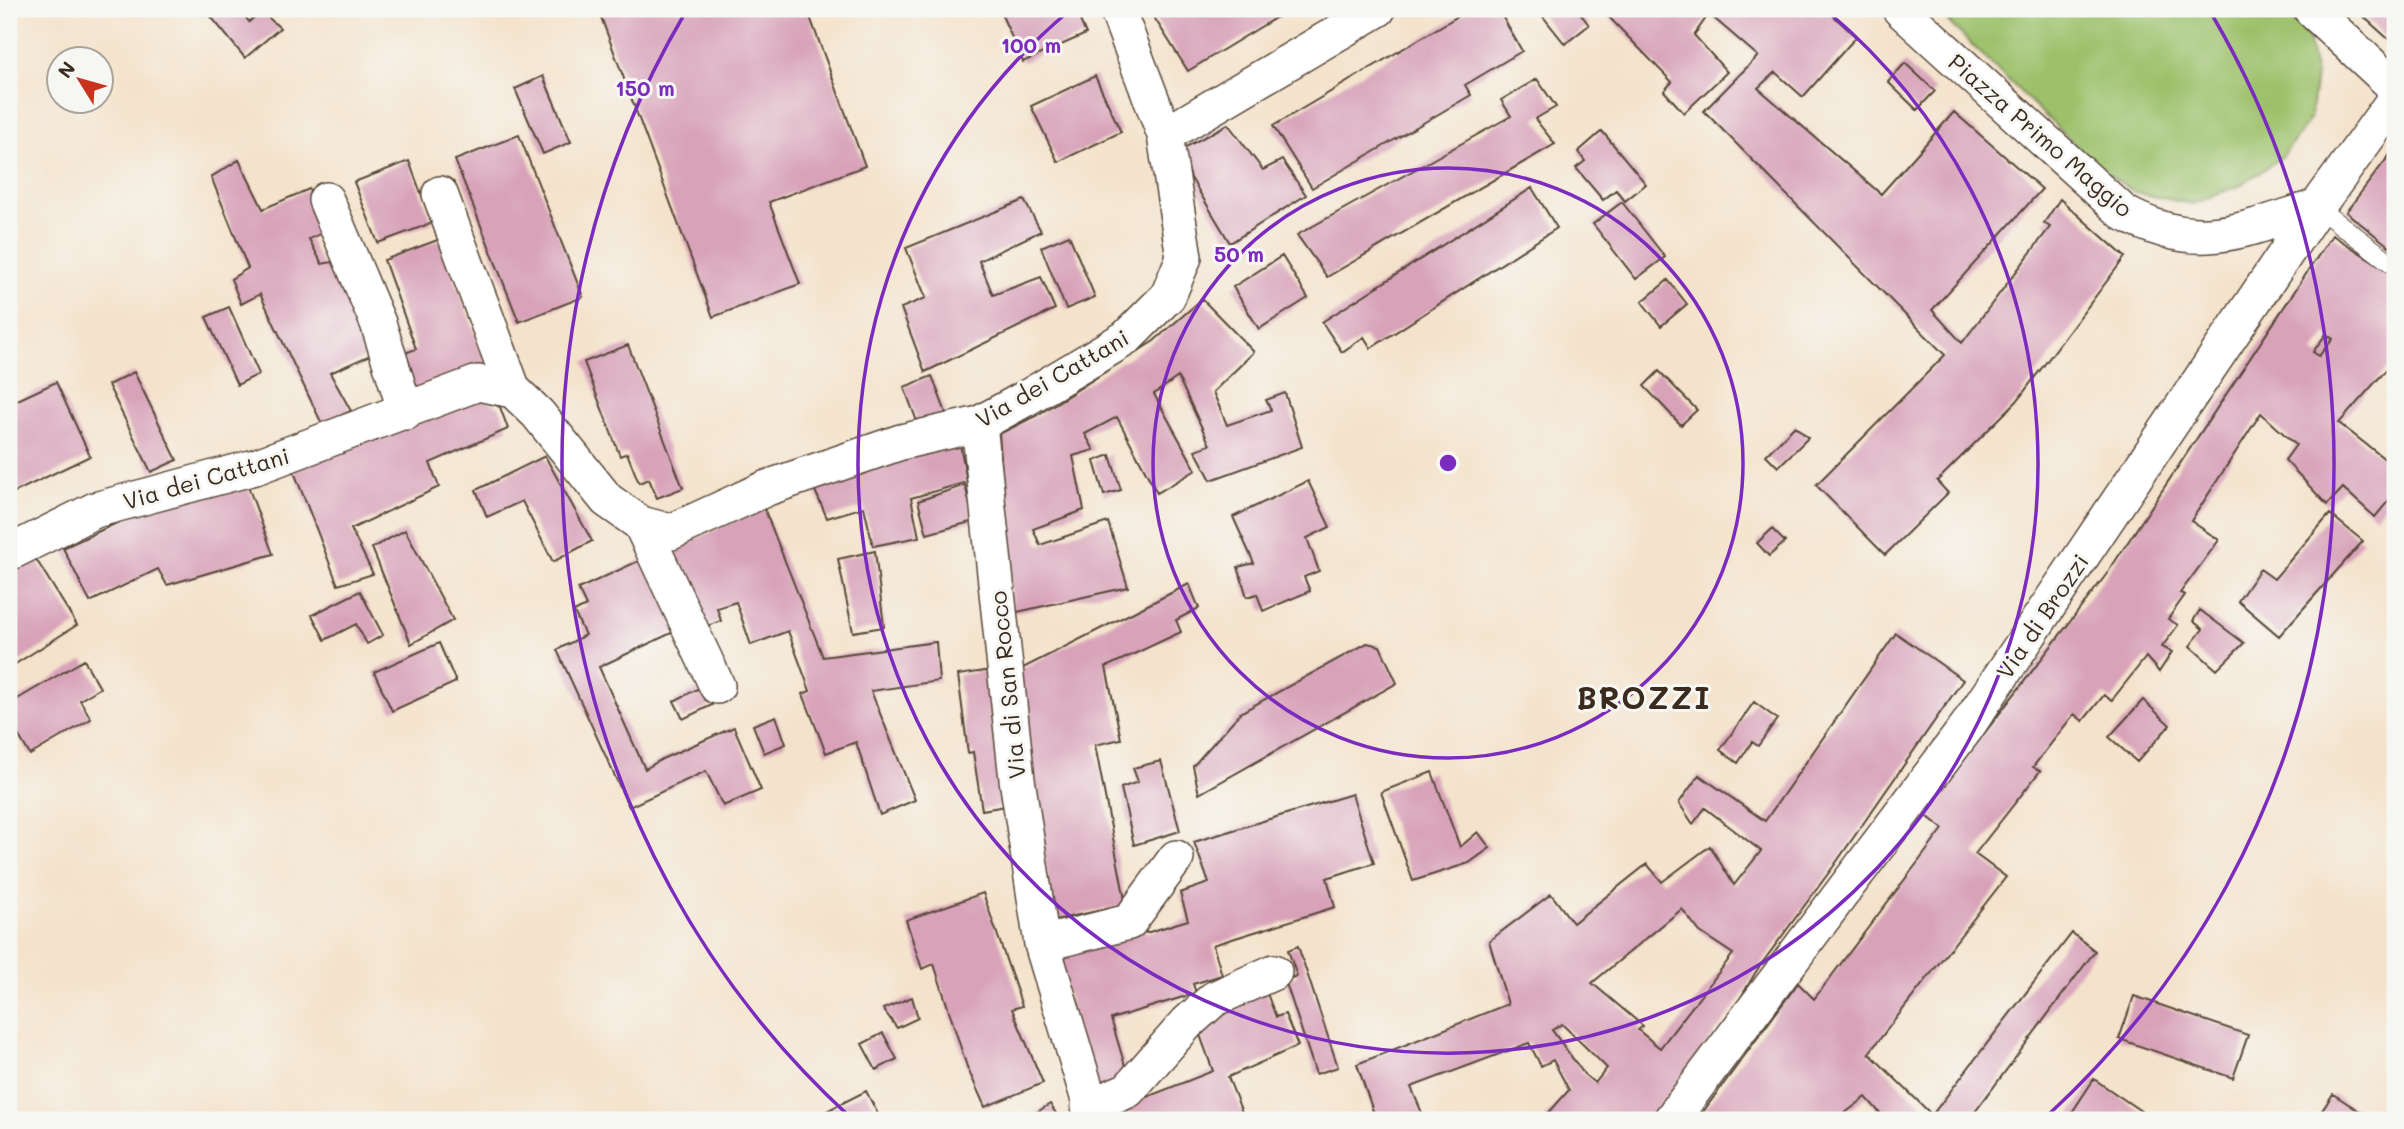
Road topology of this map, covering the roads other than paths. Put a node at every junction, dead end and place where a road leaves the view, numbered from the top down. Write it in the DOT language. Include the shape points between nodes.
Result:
graph roads {
  1 [pos="1117,9"];
  2 [pos="1378,9"];
  3 [pos="1900,9"];
  4 [pos="2311,9"];
  5 [pos="2395,87"];
  6 [pos="2395,99"];
  7 [pos="1165,135"];
  8 [pos="440,194"];
  9 [pos="326,200"];
  10 [pos="2316,207"];
  11 [pos="2395,266"];
  12 [pos="513,390"];
  13 [pos="406,412"];
  14 [pos="979,425"];
  15 [pos="641,524"];
  16 [pos="9,553"];
  17 [pos="718,685"];
  18 [pos="1175,858"];
  19 [pos="1042,944"];
  20 [pos="1274,972"];
  21 [pos="1092,1113"];
  22 [pos="1673,1120"];
  1 -- 7 [label="street, Via dei Cattani"];
  2 -- 7 [label="street"];
  3 -- 10 [label="street, Piazza Primo Maggio" via="2124,213 2153,229 2182,236 2226,234"];
  4 -- 5 [label="street"];
  6 -- 10 [label="street, Via di Brozzi"];
  7 -- 14 [label="street, Via dei Cattani" via="1184,257 1168,296 1126,338"];
  8 -- 12 [label="street, Via dei Cattani"];
  9 -- 13 [label="street" via="377,323"];
  10 -- 11 [label="lane"];
  10 -- 22 [label="street, Via di Brozzi" via="1966,727"];
  12 -- 13 [label="street, Via dei Cattani" via="478,383"];
  12 -- 15 [label="street, Via dei Cattani" via="607,500"];
  13 -- 16 [label="street, Via dei Cattani" via="255,467 95,510"];
  14 -- 15 [label="street, Via dei Cattani" via="901,442 767,488 671,532"];
  14 -- 19 [label="street, Via di San Rocco" via="1017,779"];
  15 -- 17 [label="street, Via dei Cattani"];
  18 -- 19 [label="street" via="1129,922"];
  19 -- 21 [label="street, Via di San Rocco"];
  20 -- 21 [label="street, Via di San Rocco" via="1214,999 1128,1090"];
}
